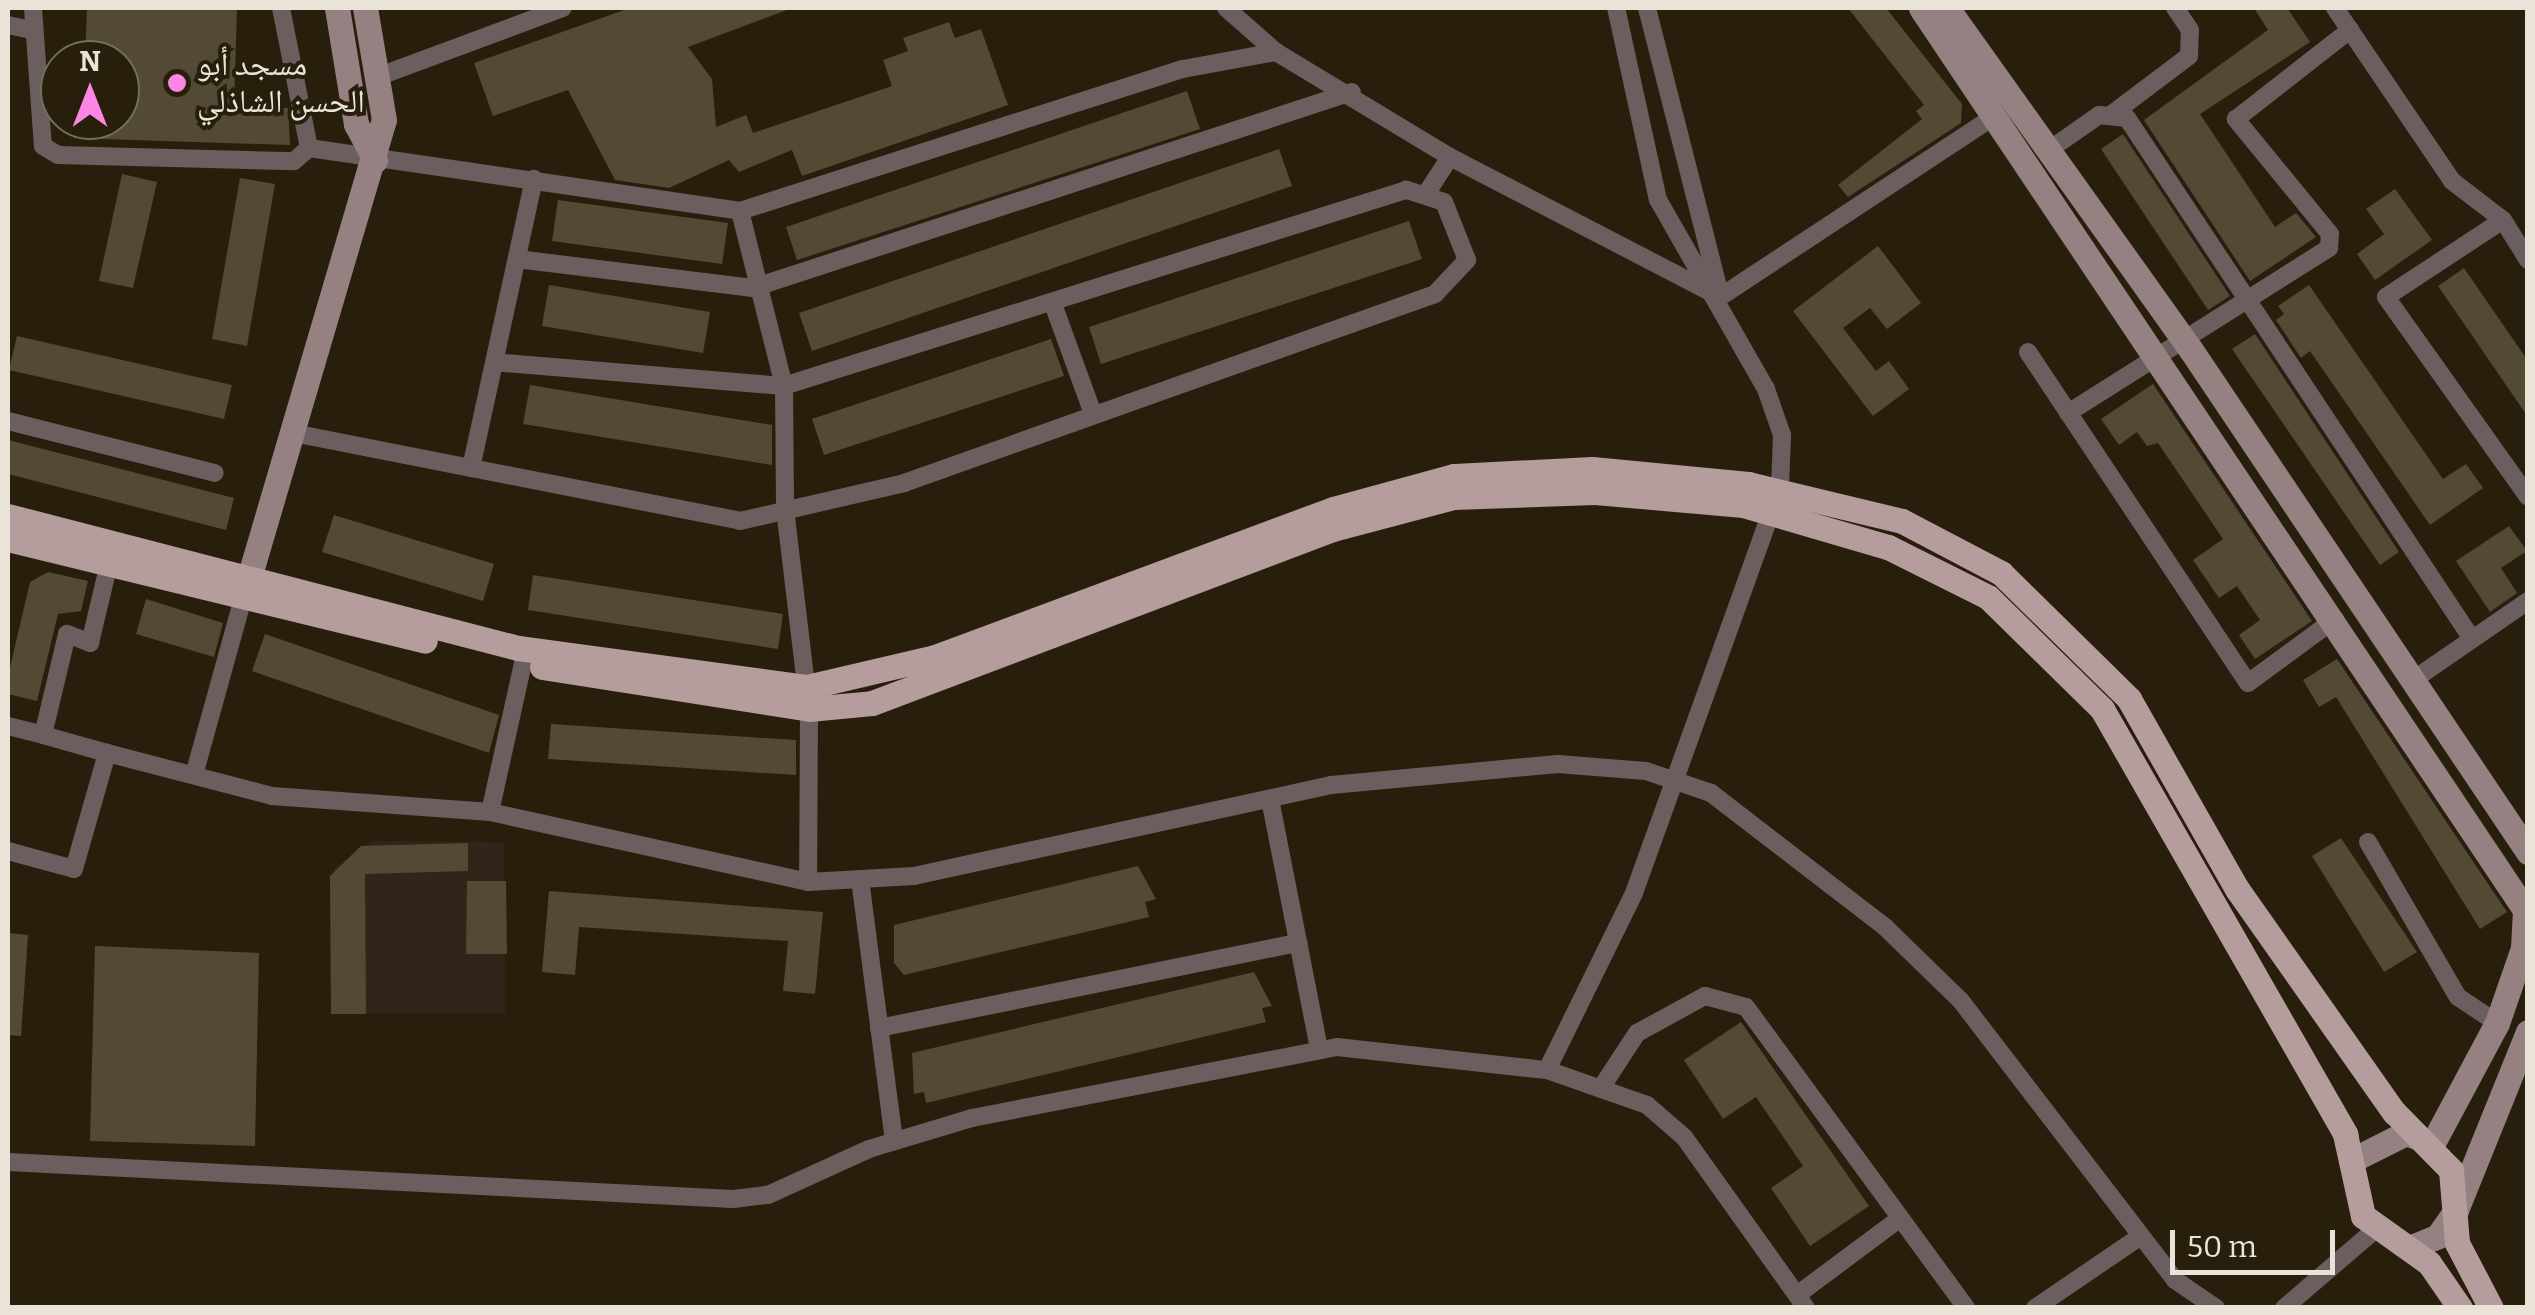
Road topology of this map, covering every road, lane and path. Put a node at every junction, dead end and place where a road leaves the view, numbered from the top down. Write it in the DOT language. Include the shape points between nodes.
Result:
graph roads {
  1 [pos="33,8"];
  2 [pos="282,8"];
  3 [pos="337,8"];
  4 [pos="365,8"];
  5 [pos="562,8"];
  6 [pos="1226,8"];
  7 [pos="1616,8"];
  8 [pos="1647,8"];
  9 [pos="1921,8"];
  10 [pos="1946,8"];
  11 [pos="2175,8"];
  12 [pos="2335,8"];
  13 [pos="8,24"];
  14 [pos="32,30"];
  15 [pos="2350,30"];
  16 [pos="1276,52"];
  17 [pos="377,77"];
  18 [pos="1352,92"];
  19 [pos="2112,114"];
  20 [pos="1994,116"];
  21 [pos="309,148"];
  22 [pos="2049,150"];
  23 [pos="1450,157"];
  24 [pos="375,160"];
  25 [pos="534,179"];
  26 [pos="1426,194"];
  27 [pos="740,211"];
  28 [pos="2503,220"];
  29 [pos="517,259"];
  30 [pos="2528,260"];
  31 [pos="753,288"];
  32 [pos="1720,297"];
  33 [pos="2250,300"];
  34 [pos="1053,304"];
  35 [pos="2186,343"];
  36 [pos="2028,352"];
  37 [pos="2158,358"];
  38 [pos="495,362"];
  39 [pos="784,386"];
  40 [pos="2068,413"];
  41 [pos="1094,414"];
  42 [pos="8,421"];
  43 [pos="294,434"];
  44 [pos="470,468"];
  45 [pos="215,473"];
  46 [pos="1780,488"];
  47 [pos="2528,497"];
  48 [pos="786,509"];
  49 [pos="1773,514"];
  50 [pos="9,538"];
  51 [pos="109,563"];
  52 [pos="246,588"];
  53 [pos="2528,601"];
  54 [pos="2335,618"];
  55 [pos="2472,639"];
  56 [pos="523,663"];
  57 [pos="2412,680"];
  58 [pos="808,698"];
  59 [pos="8,726"];
  60 [pos="43,735"];
  61 [pos="107,753"];
  62 [pos="194,776"];
  63 [pos="1676,782"];
  64 [pos="1270,799"];
  65 [pos="490,812"];
  66 [pos="2368,842"];
  67 [pos="8,852"];
  68 [pos="2528,852"];
  69 [pos="860,879"];
  70 [pos="808,882"];
  71 [pos="1298,943"];
  72 [pos="2497,1023"];
  73 [pos="879,1028"];
  74 [pos="2528,1032"];
  75 [pos="1319,1048"];
  76 [pos="1547,1070"];
  77 [pos="1603,1084"];
  78 [pos="894,1141"];
  79 [pos="2433,1142"];
  80 [pos="2356,1158"];
  81 [pos="8,1162"];
  82 [pos="2456,1210"];
  83 [pos="1899,1219"];
  84 [pos="2376,1229"];
  85 [pos="2141,1236"];
  86 [pos="2409,1248"];
  87 [pos="1801,1302"];
  88 [pos="1966,1308"];
  89 [pos="2035,1308"];
  90 [pos="2216,1308"];
  91 [pos="2284,1308"];
  92 [pos="2460,1308"];
  93 [pos="2491,1308"];
  1 -- 14 [label="street"];
  2 -- 21 [label="street"];
  3 -- 24 [label="main road" via="356,124"];
  4 -- 17 [label="main road"];
  5 -- 17 [label="street"];
  6 -- 16 [label="street"];
  7 -- 32 [label="street" via="1658,200"];
  8 -- 32 [label="street"];
  9 -- 20 [label="main road"];
  10 -- 22 [label="main road"];
  11 -- 19 [label="street" via="2190,30 2189,56"];
  12 -- 15 [label="street"];
  13 -- 14 [label="street"];
  14 -- 21 [label="street" via="43,146 58,154 294,161"];
  15 -- 28 [label="street" via="2452,181"];
  15 -- 33 [label="street" via="2236,119 2330,234 2320,256"];
  16 -- 18 [label="street"];
  16 -- 27 [label="street" via="1184,68"];
  17 -- 24 [label="main road" via="384,120"];
  18 -- 23 [label="street"];
  18 -- 31 [label="street"];
  19 -- 22 [label="street"];
  19 -- 33 [label="street" via="2127,118"];
  20 -- 32 [label="street"];
  20 -- 37 [label="main road"];
  21 -- 24 [label="street"];
  22 -- 35 [label="main road"];
  23 -- 26 [label="street"];
  23 -- 32 [label="street"];
  24 -- 25 [label="street"];
  24 -- 43 [label="main road"];
  25 -- 27 [label="street"];
  25 -- 29 [label="street"];
  26 -- 34 [label="street" via="1406,190"];
  26 -- 41 [label="street" via="1444,202 1467,260 1456,281"];
  27 -- 31 [label="street"];
  28 -- 30 [label="street"];
  28 -- 47 [label="street" via="2386,298"];
  29 -- 31 [label="street"];
  29 -- 38 [label="street"];
  31 -- 39 [label="street"];
  32 -- 46 [label="street" via="1782,435"];
  33 -- 35 [label="street"];
  33 -- 55 [label="street"];
  34 -- 39 [label="street"];
  34 -- 41 [label="street"];
  35 -- 37 [label="street"];
  35 -- 57 [label="main road"];
  36 -- 40 [label="street"];
  37 -- 40 [label="street"];
  37 -- 54 [label="main road"];
  38 -- 39 [label="street"];
  38 -- 44 [label="street"];
  39 -- 48 [label="street"];
  40 -- 54 [label="street" via="2248,683"];
  41 -- 48 [label="street" via="904,483"];
  42 -- 45 [label="street"];
  43 -- 44 [label="street"];
  43 -- 52 [label="main road"];
  44 -- 48 [label="street" via="740,521"];
  46 -- 49 [label="street"];
  46 -- 58 [label="main road" via="1592,470 1454,476 1334,510"];
  46 -- 79 [label="main road" via="1902,521 2002,574 2086,650 2129,699 2237,889 2371,1080"];
  48 -- 58 [label="street"];
  49 -- 58 [label="main road" via="1594,492 1453,497 1334,529 967,673 872,703"];
  49 -- 63 [label="street"];
  49 -- 80 [label="main road" via="1888,546 1988,597 2102,709"];
  50 -- 51 [label="main road"];
  50 -- 52 [label="main road"];
  51 -- 52 [label="main road"];
  51 -- 60 [label="street" via="90,643 68,634"];
  52 -- 56 [label="main road"];
  52 -- 58 [label="main road" via="518,648"];
  52 -- 62 [label="street"];
  53 -- 55 [label="street"];
  54 -- 72 [label="main road" via="2525,910 2523,948"];
  55 -- 57 [label="street"];
  56 -- 58 [label="main road" via="634,688"];
  56 -- 65 [label="street"];
  57 -- 68 [label="main road"];
  58 -- 70 [label="street"];
  59 -- 60 [label="street"];
  60 -- 61 [label="street"];
  61 -- 62 [label="street"];
  61 -- 67 [label="street" via="74,869"];
  62 -- 65 [label="street" via="272,796"];
  63 -- 64 [label="street" via="1558,764"];
  63 -- 76 [label="street" via="1634,893"];
  63 -- 85 [label="street" via="1776,838 1886,927 1961,1002"];
  64 -- 69 [label="street" via="914,876"];
  64 -- 71 [label="street"];
  65 -- 70 [label="street"];
  66 -- 72 [label="street" via="2458,997"];
  69 -- 70 [label="street"];
  69 -- 73 [label="street"];
  71 -- 73 [label="street"];
  71 -- 75 [label="street"];
  72 -- 79 [label="main road"];
  73 -- 78 [label="street"];
  74 -- 82 [label="main road"];
  75 -- 76 [label="street"];
  75 -- 78 [label="street"];
  76 -- 77 [label="street"];
  77 -- 83 [label="street" via="1637,1033 1705,996 1726,996 1746,1006"];
  77 -- 87 [label="street" via="1647,1105 1684,1137"];
  78 -- 81 [label="street" via="768,1195 683,1201"];
  79 -- 80 [label="main road" via="2406,1133"];
  79 -- 82 [label="main road" via="2451,1170"];
  80 -- 84 [label="main road" via="2355,1188"];
  82 -- 86 [label="main road" via="2438,1236"];
  82 -- 93 [label="main road" via="2457,1243"];
  83 -- 87 [label="street"];
  83 -- 88 [label="street"];
  84 -- 86 [label="main road"];
  84 -- 91 [label="street"];
  85 -- 89 [label="street"];
  85 -- 90 [label="street" via="2175,1280"];
  86 -- 92 [label="main road"];
}
